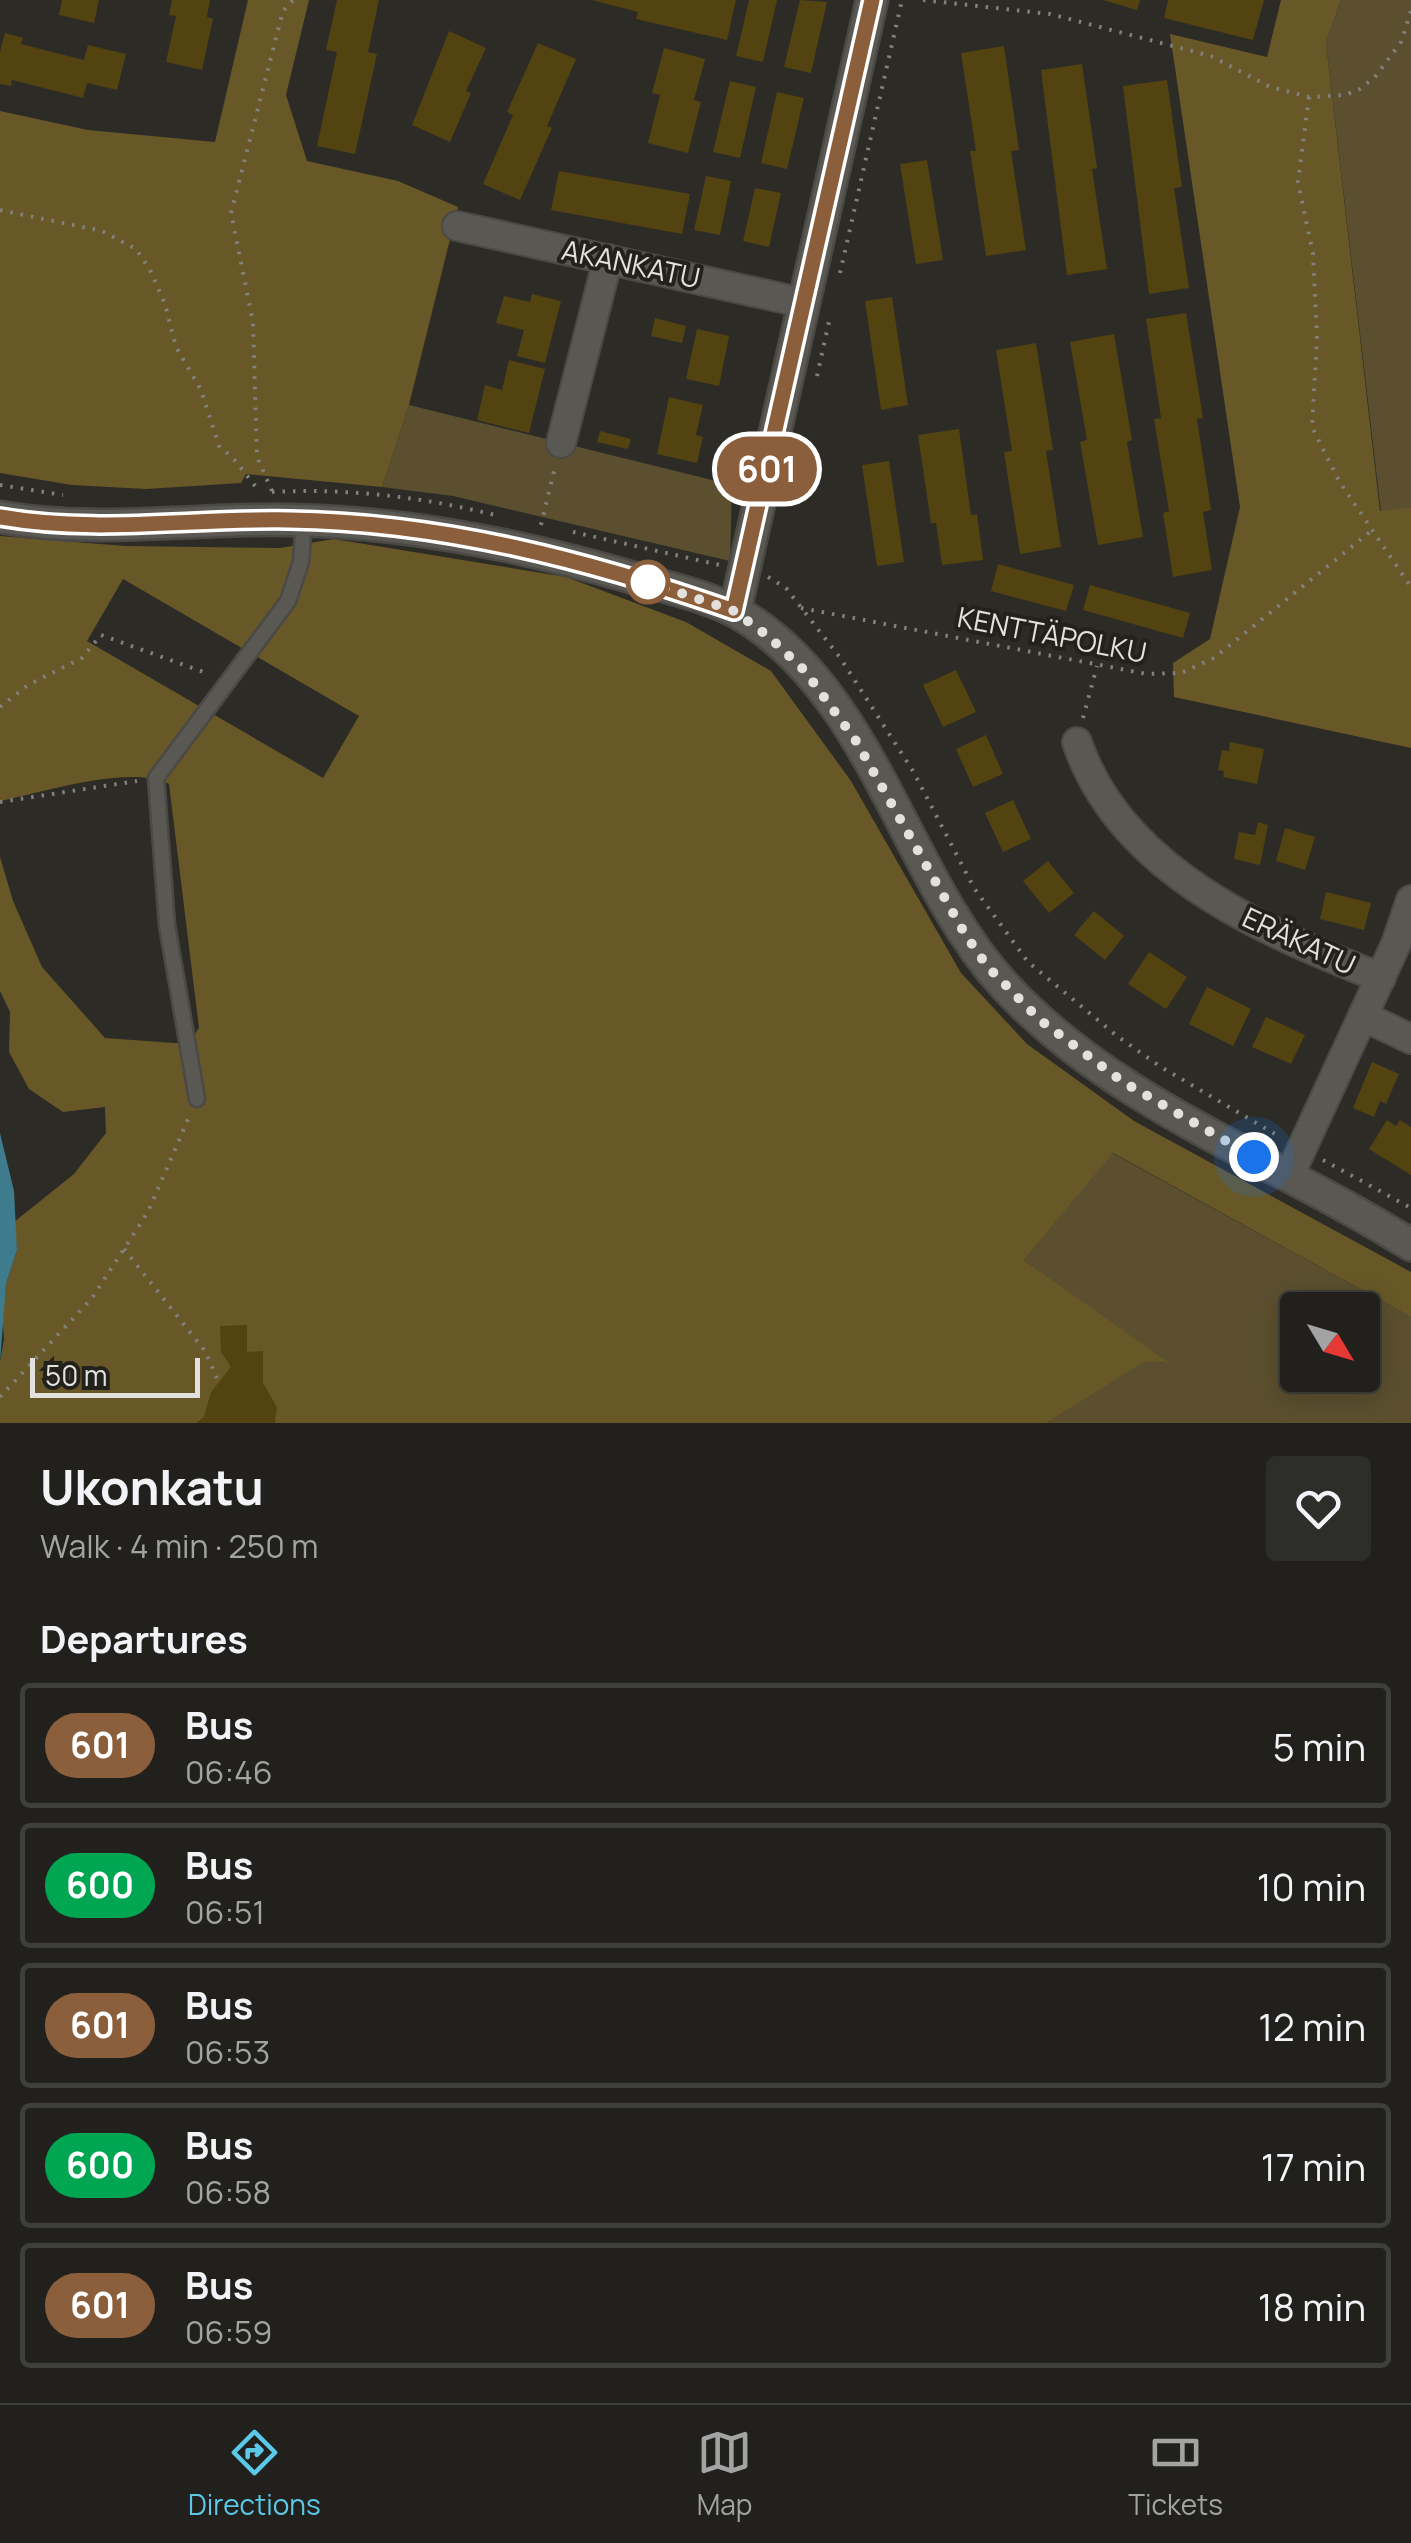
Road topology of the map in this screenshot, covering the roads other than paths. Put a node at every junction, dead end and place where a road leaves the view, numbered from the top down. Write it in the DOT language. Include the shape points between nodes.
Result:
graph roads {
  1 [pos="872,0"];
  2 [pos="458,226"];
  3 [pos="608,259"];
  4 [pos="817,310"];
  5 [pos="561,443"];
  6 [pos="0,516"];
  7 [pos="304,520"];
  8 [pos="734,611"];
  9 [pos="1077,742"];
  10 [pos="1411,900"];
  11 [pos="1381,978"];
  12 [pos="1363,1016"];
  13 [pos="1411,1038"];
  14 [pos="197,1099"];
  15 [pos="1295,1163"];
  16 [pos="1411,1244"];
  1 -- 4 [label="street"];
  2 -- 3 [label="street, AKANKATU"];
  3 -- 4 [label="street, AKANKATU"];
  3 -- 5 [label="street"];
  4 -- 8 [label="street"];
  6 -- 7 [label="street" via="88,526"];
  7 -- 8 [label="street" via="440,533 583,562"];
  7 -- 14 [label="lane" via="301,562 288,601 156,778 167,925"];
  8 -- 15 [label="street" via="786,651 826,697 965,934 1008,990 1123,1082"];
  9 -- 11 [label="street, ERÄKATU" via="1111,810 1176,870 1253,924"];
  10 -- 11 [label="street"];
  11 -- 12 [label="street, ERÄKATU"];
  12 -- 13 [label="street"];
  12 -- 15 [label="street, ERÄKATU"];
  15 -- 16 [label="street"];
}
